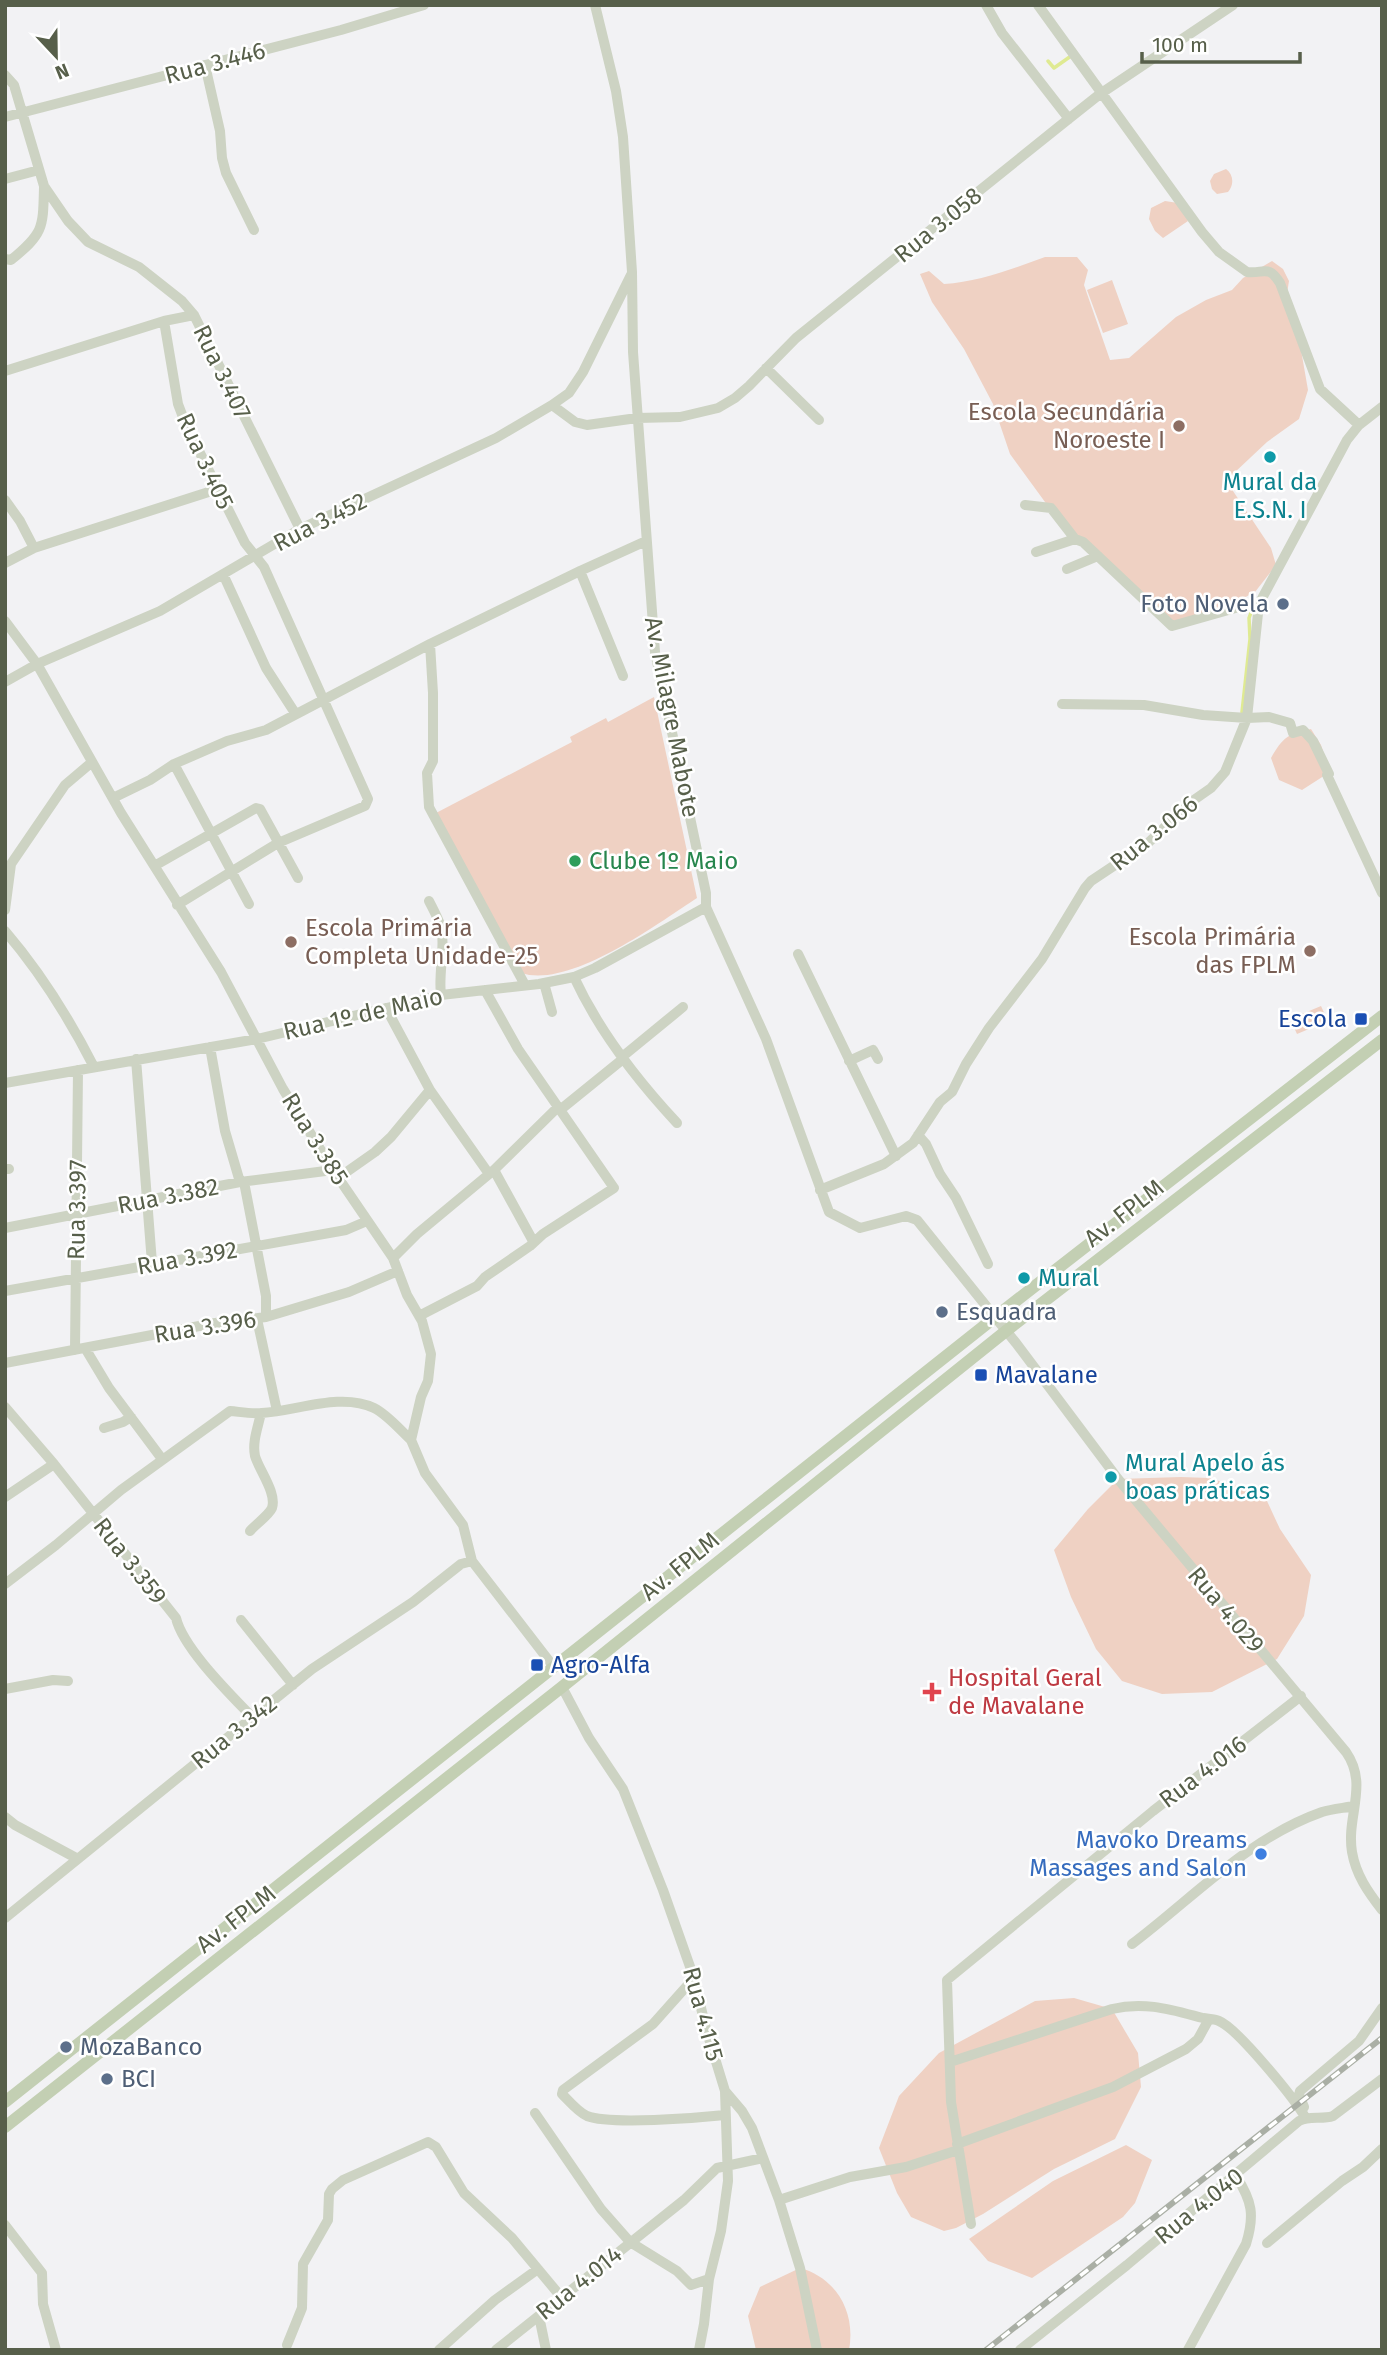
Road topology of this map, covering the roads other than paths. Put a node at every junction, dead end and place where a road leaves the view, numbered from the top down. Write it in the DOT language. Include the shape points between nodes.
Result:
graph roads {
  1 [pos="424,5"];
  2 [pos="595,5"];
  3 [pos="986,5"];
  4 [pos="1038,5"];
  5 [pos="1233,5"];
  6 [pos="205,65"];
  7 [pos="5,75"];
  8 [pos="1102,93"];
  9 [pos="22,113"];
  10 [pos="5,117"];
  11 [pos="1069,119"];
  12 [pos="39,170"];
  13 [pos="5,179"];
  14 [pos="44,186"];
  15 [pos="254,230"];
  16 [pos="5,260"];
  17 [pos="632,272"];
  18 [pos="194,315"];
  19 [pos="164,321"];
  20 [pos="766,368"];
  21 [pos="5,371"];
  22 [pos="552,405"];
  23 [pos="1382,407"];
  24 [pos="637,418"];
  25 [pos="819,420"];
  26 [pos="1359,425"];
  27 [pos="218,489"];
  28 [pos="5,500"];
  29 [pos="1025,505"];
  30 [pos="300,529"];
  31 [pos="1075,539"];
  32 [pos="646,541"];
  33 [pos="34,548"];
  34 [pos="1036,552"];
  35 [pos="255,555"];
  36 [pos="1098,556"];
  37 [pos="5,563"];
  38 [pos="1067,569"];
  39 [pos="580,570"];
  40 [pos="222,574"];
  41 [pos="1259,604"];
  42 [pos="5,621"];
  43 [pos="430,644"];
  44 [pos="37,664"];
  45 [pos="623,676"];
  46 [pos="5,682"];
  47 [pos="324,698"];
  48 [pos="1062,704"];
  49 [pos="295,713"];
  50 [pos="1247,718"];
  51 [pos="91,763"];
  52 [pos="174,764"];
  53 [pos="113,798"];
  54 [pos="211,833"];
  55 [pos="278,843"];
  56 [pos="156,865"];
  57 [pos="232,873"];
  58 [pos="298,878"];
  59 [pos="1382,893"];
  60 [pos="429,901"];
  61 [pos="249,904"];
  62 [pos="177,905"];
  63 [pos="706,907"];
  64 [pos="5,910"];
  65 [pos="5,931"];
  66 [pos="798,954"];
  67 [pos="575,977"];
  68 [pos="544,983"];
  69 [pos="524,985"];
  70 [pos="485,990"];
  71 [pos="441,995"];
  72 [pos="386,1007"];
  73 [pos="683,1007"];
  74 [pos="552,1012"];
  75 [pos="1382,1016"];
  76 [pos="257,1039"];
  77 [pos="1382,1040"];
  78 [pos="210,1047"];
  79 [pos="623,1058"];
  80 [pos="136,1059"];
  81 [pos="878,1059"];
  82 [pos="849,1061"];
  83 [pos="94,1067"];
  84 [pos="78,1070"];
  85 [pos="5,1083"];
  86 [pos="430,1090"];
  87 [pos="559,1108"];
  88 [pos="677,1123"];
  89 [pos="918,1135"];
  90 [pos="896,1156"];
  91 [pos="491,1172"];
  92 [pos="335,1174"];
  93 [pos="242,1182"];
  94 [pos="820,1190"];
  95 [pos="148,1201"];
  96 [pos="76,1213"];
  97 [pos="367,1221"];
  98 [pos="5,1228"];
  99 [pos="534,1241"];
  100 [pos="257,1245"];
  101 [pos="393,1258"];
  102 [pos="152,1264"];
  103 [pos="988,1264"];
  104 [pos="398,1271"];
  105 [pos="76,1278"];
  106 [pos="5,1291"];
  107 [pos="419,1316"];
  108 [pos="262,1318"];
  109 [pos="995,1318"];
  110 [pos="1006,1331"];
  111 [pos="80,1349"];
  112 [pos="5,1363"];
  113 [pos="6,1409"];
  114 [pos="277,1411"];
  115 [pos="261,1413"];
  116 [pos="131,1417"];
  117 [pos="104,1428"];
  118 [pos="411,1440"];
  119 [pos="162,1459"];
  120 [pos="54,1464"];
  121 [pos="5,1497"];
  122 [pos="93,1512"];
  123 [pos="250,1531"];
  124 [pos="472,1561"];
  125 [pos="5,1584"];
  126 [pos="241,1620"];
  127 [pos="553,1666"];
  128 [pos="68,1681"];
  129 [pos="293,1685"];
  130 [pos="562,1687"];
  131 [pos="5,1689"];
  132 [pos="1301,1696"];
  133 [pos="498,1712"];
  134 [pos="251,1716"];
  135 [pos="511,1727"];
  136 [pos="1354,1806"];
  137 [pos="5,1817"];
  138 [pos="78,1859"];
  139 [pos="1382,1910"];
  140 [pos="5,1917"];
  141 [pos="1132,1944"];
  142 [pos="694,1978"];
  143 [pos="125,2007"];
  144 [pos="1382,2008"];
  145 [pos="1209,2019"];
  146 [pos="138,2023"];
  147 [pos="950,2062"];
  148 [pos="1382,2079"];
  149 [pos="725,2091"];
  150 [pos="5,2102"];
  151 [pos="535,2113"];
  152 [pos="725,2115"];
  153 [pos="1305,2117"];
  154 [pos="5,2127"];
  155 [pos="958,2147"];
  156 [pos="1382,2150"];
  157 [pos="763,2158"];
  158 [pos="728,2165"];
  159 [pos="1236,2176"];
  160 [pos="779,2200"];
  161 [pos="971,2224"];
  162 [pos="5,2225"];
  163 [pos="630,2242"];
  164 [pos="1267,2243"];
  165 [pos="538,2269"];
  166 [pos="709,2279"];
  167 [pos="562,2298"];
  168 [pos="539,2316"];
  169 [pos="287,2345"];
  170 [pos="56,2350"];
  171 [pos="439,2350"];
  172 [pos="496,2350"];
  173 [pos="545,2350"];
  174 [pos="699,2350"];
  175 [pos="817,2350"];
  176 [pos="1020,2350"];
  177 [pos="1188,2350"];
  1 -- 6 [label="street, Rua 3.446"];
  2 -- 17 [label="street, Av. Milagre Mabote" via="623,137"];
  3 -- 11 [label="street" via="1002,33"];
  4 -- 8 [label="street"];
  5 -- 8 [label="street, Rua 3.058"];
  6 -- 9 [label="street, Rua 3.446"];
  6 -- 15 [label="street" via="226,173"];
  7 -- 9 [label="street, Rua 3.407" via="14,85"];
  8 -- 11 [label="street, Rua 3.058"];
  8 -- 26 [label="street" via="1219,251 1247,272 1266,270 1275,275 1320,389"];
  9 -- 10 [label="street, Rua 3.446"];
  9 -- 12 [label="street, Rua 3.407"];
  11 -- 20 [label="street, Rua 3.058" via="814,323"];
  12 -- 13 [label="street"];
  12 -- 14 [label="street, Rua 3.407"];
  14 -- 16 [label="street" via="42,227 30,244"];
  14 -- 18 [label="street, Rua 3.407" via="78,233 139,267"];
  17 -- 22 [label="street, Rua 3.452" via="583,372 569,393"];
  17 -- 24 [label="street, Av. Milagre Mabote"];
  18 -- 19 [label="street"];
  18 -- 30 [label="street, Rua 3.407"];
  19 -- 21 [label="street"];
  19 -- 27 [label="street, Rua 3.405" via="178,404"];
  20 -- 24 [label="street, Rua 3.058" via="718,408 680,417"];
  20 -- 25 [label="street"];
  22 -- 24 [label="street" via="580,425"];
  22 -- 30 [label="street, Rua 3.452" via="496,438"];
  23 -- 26 [label="street, Rua 3.066"];
  24 -- 32 [label="street, Av. Milagre Mabote"];
  26 -- 41 [label="street, Rua 3.066"];
  27 -- 33 [label="street"];
  27 -- 35 [label="street, Rua 3.405"];
  28 -- 33 [label="street"];
  29 -- 31 [label="street" via="1051,508"];
  30 -- 35 [label="street, Rua 3.452"];
  31 -- 34 [label="street"];
  31 -- 36 [label="street"];
  32 -- 39 [label="street"];
  32 -- 63 [label="street, Av. Milagre Mabote" via="655,652"];
  33 -- 37 [label="street"];
  35 -- 40 [label="street, Rua 3.452"];
  35 -- 47 [label="street, Rua 3.405"];
  36 -- 38 [label="street"];
  36 -- 41 [label="street" via="1172,626"];
  39 -- 43 [label="street"];
  39 -- 45 [label="street"];
  40 -- 44 [label="street, Rua 3.452" via="135,623"];
  40 -- 49 [label="street" via="266,668"];
  41 -- 50 [label="street, Rua 3.066"];
  42 -- 44 [label="street, Rua 3.385"];
  43 -- 47 [label="street"];
  43 -- 69 [label="street" via="433,761 427,773 429,807"];
  44 -- 46 [label="street, Rua 3.452"];
  44 -- 51 [label="street, Rua 3.385"];
  47 -- 49 [label="street"];
  47 -- 55 [label="street, Rua 3.405" via="368,803"];
  48 -- 50 [label="street" via="1143,705"];
  49 -- 52 [label="street" via="266,730 226,741"];
  50 -- 59 [label="street" via="1269,717 1290,723 1293,733 1303,730 1313,741"];
  50 -- 89 [label="street, Rua 3.066" via="1225,772 1211,788 1148,843 1085,888 1042,959 989,1028 952,1092"];
  51 -- 53 [label="street, Rua 3.385"];
  51 -- 64 [label="street" via="65,785 11,864"];
  52 -- 53 [label="street"];
  52 -- 54 [label="street"];
  53 -- 56 [label="street, Rua 3.385"];
  54 -- 55 [label="street" via="256,808"];
  54 -- 56 [label="street"];
  54 -- 57 [label="street"];
  55 -- 57 [label="street"];
  55 -- 58 [label="street"];
  56 -- 62 [label="street, Rua 3.385"];
  57 -- 61 [label="street"];
  57 -- 62 [label="street"];
  60 -- 71 [label="street" via="441,928"];
  62 -- 76 [label="street, Rua 3.385"];
  63 -- 67 [label="street, Rua 1º de Maio"];
  63 -- 94 [label="street, Av. Milagre Mabote" via="766,1040"];
  65 -- 83 [label="street" via="37,970"];
  66 -- 82 [label="street"];
  67 -- 68 [label="street, Rua 1º de Maio"];
  67 -- 79 [label="street"];
  68 -- 69 [label="street, Rua 1º de Maio"];
  68 -- 74 [label="street"];
  69 -- 70 [label="street, Rua 1º de Maio"];
  70 -- 71 [label="street, Rua 1º de Maio"];
  70 -- 87 [label="street" via="504,1027"];
  71 -- 72 [label="street, Rua 1º de Maio"];
  72 -- 76 [label="street, Rua 1º de Maio"];
  72 -- 86 [label="street"];
  73 -- 79 [label="street"];
  75 -- 109 [label="main road, Av. FPLM"];
  76 -- 78 [label="street, Rua 1º de Maio"];
  76 -- 92 [label="street, Rua 3.385"];
  77 -- 110 [label="main road, Av. FPLM"];
  78 -- 80 [label="street, Rua 1º de Maio"];
  78 -- 93 [label="street" via="225,1131"];
  79 -- 87 [label="street"];
  79 -- 88 [label="street"];
  80 -- 83 [label="street, Rua 1º de Maio"];
  80 -- 95 [label="street"];
  81 -- 82 [label="street" via="873,1050"];
  82 -- 90 [label="street"];
  83 -- 84 [label="street, Rua 1º de Maio"];
  84 -- 85 [label="street, Rua 1º de Maio"];
  84 -- 96 [label="street, Rua 3.397"];
  86 -- 91 [label="street"];
  86 -- 92 [label="street" via="375,1152"];
  87 -- 91 [label="street"];
  87 -- 99 [label="street" via="614,1188"];
  89 -- 90 [label="street, Rua 3.066"];
  89 -- 103 [label="street"];
  90 -- 94 [label="street, Rua 3.066"];
  91 -- 99 [label="street"];
  91 -- 101 [label="street"];
  92 -- 93 [label="street, Rua 3.382"];
  92 -- 97 [label="street, Rua 3.385"];
  93 -- 95 [label="street, Rua 3.382"];
  93 -- 100 [label="street"];
  94 -- 109 [label="street, Av. Milagre Mabote" via="829,1212 860,1228 906,1216 918,1220"];
  95 -- 96 [label="street, Rua 3.382"];
  95 -- 102 [label="street"];
  96 -- 98 [label="street, Rua 3.382"];
  96 -- 105 [label="street, Rua 3.397"];
  97 -- 100 [label="street, Rua 3.392" via="346,1230"];
  97 -- 101 [label="street, Rua 3.385"];
  99 -- 107 [label="street" via="477,1286"];
  100 -- 102 [label="street, Rua 3.392"];
  100 -- 108 [label="street" via="266,1296"];
  101 -- 104 [label="street, Rua 3.385"];
  102 -- 105 [label="street, Rua 3.392"];
  104 -- 107 [label="street, Rua 3.385"];
  104 -- 108 [label="street, Rua 3.396" via="349,1292"];
  105 -- 106 [label="street, Rua 3.392"];
  105 -- 111 [label="street, Rua 3.397"];
  107 -- 118 [label="street, Rua 3.385" via="431,1364"];
  108 -- 111 [label="street, Rua 3.396"];
  108 -- 114 [label="street"];
  109 -- 110 [label="street, Av. Milagre Mabote"];
  109 -- 127 [label="main road, Av. FPLM"];
  110 -- 130 [label="main road, Av. FPLM"];
  110 -- 132 [label="street, Rua 4.029" via="1118,1479"];
  111 -- 112 [label="street, Rua 3.396"];
  111 -- 116 [label="street"];
  113 -- 120 [label="street, Rua 3.359"];
  114 -- 115 [label="street"];
  114 -- 118 [label="street" via="354,1403 373,1408"];
  115 -- 119 [label="street" via="230,1411"];
  115 -- 123 [label="street" via="254,1445 273,1501 271,1511"];
  116 -- 117 [label="street"];
  116 -- 119 [label="street"];
  118 -- 124 [label="street" via="425,1473 463,1525"];
  119 -- 122 [label="street"];
  120 -- 121 [label="street"];
  120 -- 122 [label="street, Rua 3.359"];
  122 -- 125 [label="street"];
  122 -- 134 [label="street, Rua 3.359" via="176,1618 197,1654"];
  124 -- 127 [label="street"];
  124 -- 129 [label="street, Rua 3.342" via="461,1564"];
  126 -- 129 [label="street"];
  127 -- 133 [label="main road, Av. FPLM"];
  128 -- 131 [label="street"];
  129 -- 134 [label="street, Rua 3.342"];
  130 -- 135 [label="main road, Av. FPLM"];
  130 -- 142 [label="street, Rua 4.115" via="623,1789"];
  132 -- 136 [label="street, Rua 4.029" via="1352,1761 1358,1787"];
  132 -- 147 [label="street, Rua 4.016" via="949,1977"];
  133 -- 135 [label="main road"];
  133 -- 143 [label="main road, Av. FPLM"];
  134 -- 138 [label="street, Rua 3.342"];
  135 -- 146 [label="main road, Av. FPLM"];
  136 -- 139 [label="street, Rua 4.029" via="1355,1863 1363,1884"];
  136 -- 141 [label="street" via="1324,1811 1256,1846"];
  137 -- 138 [label="street"];
  138 -- 140 [label="street, Rua 3.342"];
  142 -- 149 [label="street, Rua 4.115"];
  142 -- 152 [label="street" via="653,2024 562,2094 584,2115 612,2120"];
  143 -- 146 [label="main road"];
  143 -- 150 [label="main road, Av. FPLM"];
  144 -- 153 [label="street" via="1359,2041 1300,2091"];
  145 -- 147 [label="street" via="1167,2008 1124,2006"];
  145 -- 153 [label="street" via="1222,2022 1239,2038"];
  145 -- 155 [label="street" via="1186,2049 1113,2087"];
  146 -- 154 [label="main road, Av. FPLM"];
  147 -- 155 [label="street"];
  148 -- 153 [label="street" via="1334,2116"];
  149 -- 152 [label="street"];
  149 -- 157 [label="street, Rua 4.115" via="752,2128"];
  151 -- 163 [label="street" via="601,2209"];
  152 -- 158 [label="street"];
  153 -- 159 [label="street, Rua 4.040"];
  155 -- 160 [label="street" via="906,2167 849,2177"];
  155 -- 161 [label="street"];
  156 -- 164 [label="street"];
  157 -- 158 [label="street"];
  157 -- 160 [label="street, Rua 4.115"];
  158 -- 163 [label="street, Rua 4.014" via="718,2168"];
  158 -- 166 [label="street" via="721,2231"];
  159 -- 176 [label="street, Rua 4.040"];
  159 -- 177 [label="street" via="1249,2202 1252,2226"];
  160 -- 175 [label="street, Rua 4.115" via="800,2268"];
  162 -- 170 [label="street" via="42,2273 43,2304"];
  163 -- 166 [label="street" via="691,2285"];
  163 -- 167 [label="street, Rua 4.014"];
  165 -- 167 [label="street"];
  165 -- 169 [label="street" via="464,2193 436,2147 426,2143 332,2189 327,2199 328,2220 303,2264 302,2308"];
  165 -- 171 [label="street"];
  166 -- 174 [label="street"];
  167 -- 168 [label="street, Rua 4.014"];
  168 -- 172 [label="street, Rua 4.014"];
  168 -- 173 [label="street"];
}
